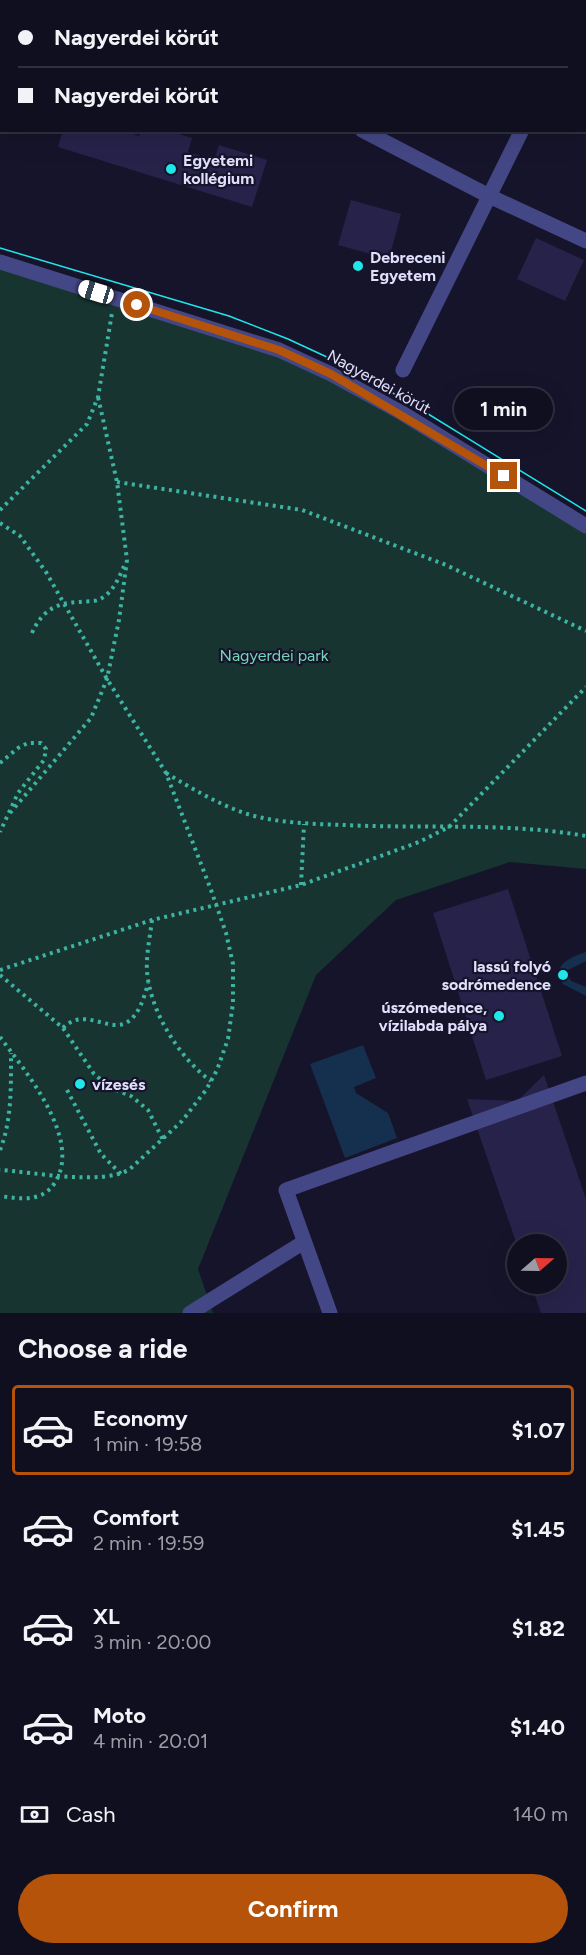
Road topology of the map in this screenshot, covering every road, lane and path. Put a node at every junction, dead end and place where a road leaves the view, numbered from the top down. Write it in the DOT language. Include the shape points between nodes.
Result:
graph roads {
  1 [pos="366,132"];
  2 [pos="521,132"];
  3 [pos="489,196"];
  4 [pos="586,241"];
  5 [pos="0,262"];
  6 [pos="115,298"];
  7 [pos="403,370"];
  8 [pos="98,397"];
  9 [pos="117,482"];
  10 [pos="0,510"];
  11 [pos="0,523"];
  12 [pos="586,526"];
  13 [pos="0,529"];
  14 [pos="8,531"];
  15 [pos="127,560"];
  16 [pos="63,603"];
  17 [pos="586,631"];
  18 [pos="32,633"];
  19 [pos="107,679"];
  20 [pos="586,687"];
  21 [pos="0,763"];
  22 [pos="166,773"];
  23 [pos="10,813"];
  24 [pos="304,824"];
  25 [pos="449,827"];
  26 [pos="0,832"];
  27 [pos="586,836"];
  28 [pos="301,885"];
  29 [pos="216,906"];
  30 [pos="152,920"];
  31 [pos="0,972"];
  32 [pos="149,980"];
  33 [pos="63,1028"];
  34 [pos="0,1037"];
  35 [pos="11,1052"];
  36 [pos="210,1081"];
  37 [pos="586,1083"];
  38 [pos="67,1090"];
  39 [pos="163,1140"];
  40 [pos="0,1150"];
  41 [pos="0,1170"];
  42 [pos="61,1174"];
  43 [pos="122,1175"];
  44 [pos="0,1196"];
  45 [pos="304,1242"];
  46 [pos="190,1313"];
  47 [pos="330,1313"];
  1 -- 3 [label="street"];
  2 -- 3 [label="street"];
  3 -- 4 [label="street"];
  3 -- 7 [label="street"];
  5 -- 6 [label="street, Nagyerdei körút"];
  6 -- 8 [label="path"];
  6 -- 12 [label="street, Nagyerdei körút" via="279,350 331,374"];
  8 -- 9 [label="path"];
  8 -- 10 [label="path" via="87,424"];
  9 -- 15 [label="path"];
  9 -- 17 [label="path" via="302,510 446,565"];
  11 -- 14 [label="path"];
  13 -- 14 [label="path"];
  14 -- 16 [label="path" via="20,536"];
  15 -- 16 [label="path" via="113,588 97,601"];
  15 -- 19 [label="path"];
  16 -- 18 [label="path" via="39,618"];
  16 -- 19 [label="path"];
  19 -- 22 [label="path"];
  19 -- 23 [label="path" via="91,718"];
  20 -- 25 [label="path"];
  21 -- 23 [label="path" via="28,743 41,743 46,750 44,760 18,793"];
  22 -- 24 [label="path" via="208,798 245,813"];
  22 -- 29 [label="path"];
  23 -- 26 [label="path"];
  24 -- 25 [label="path"];
  24 -- 28 [label="path"];
  25 -- 27 [label="path" via="530,828"];
  25 -- 28 [label="path"];
  28 -- 29 [label="path"];
  29 -- 30 [label="path"];
  29 -- 36 [label="path" via="233,964 233,1003 228,1039"];
  30 -- 31 [label="path"];
  30 -- 32 [label="path"];
  31 -- 33 [label="path"];
  32 -- 33 [label="path" via="135,1017 121,1025 104,1025 83,1017 72,1019"];
  32 -- 36 [label="path" via="152,995 180,1049"];
  33 -- 39 [label="path" via="94,1074 148,1110"];
  34 -- 35 [label="path"];
  35 -- 40 [label="path" via="11,1097 6,1137"];
  35 -- 42 [label="path" via="42,1095 55,1124 63,1153"];
  36 -- 39 [label="path" via="182,1121"];
  37 -- 45 [label="street" via="286,1190"];
  38 -- 43 [label="path" via="101,1154"];
  39 -- 43 [label="path"];
  41 -- 42 [label="path"];
  42 -- 43 [label="path"];
  42 -- 44 [label="path" via="51,1188 35,1199"];
  45 -- 46 [label="street"];
  45 -- 47 [label="street"];
}
